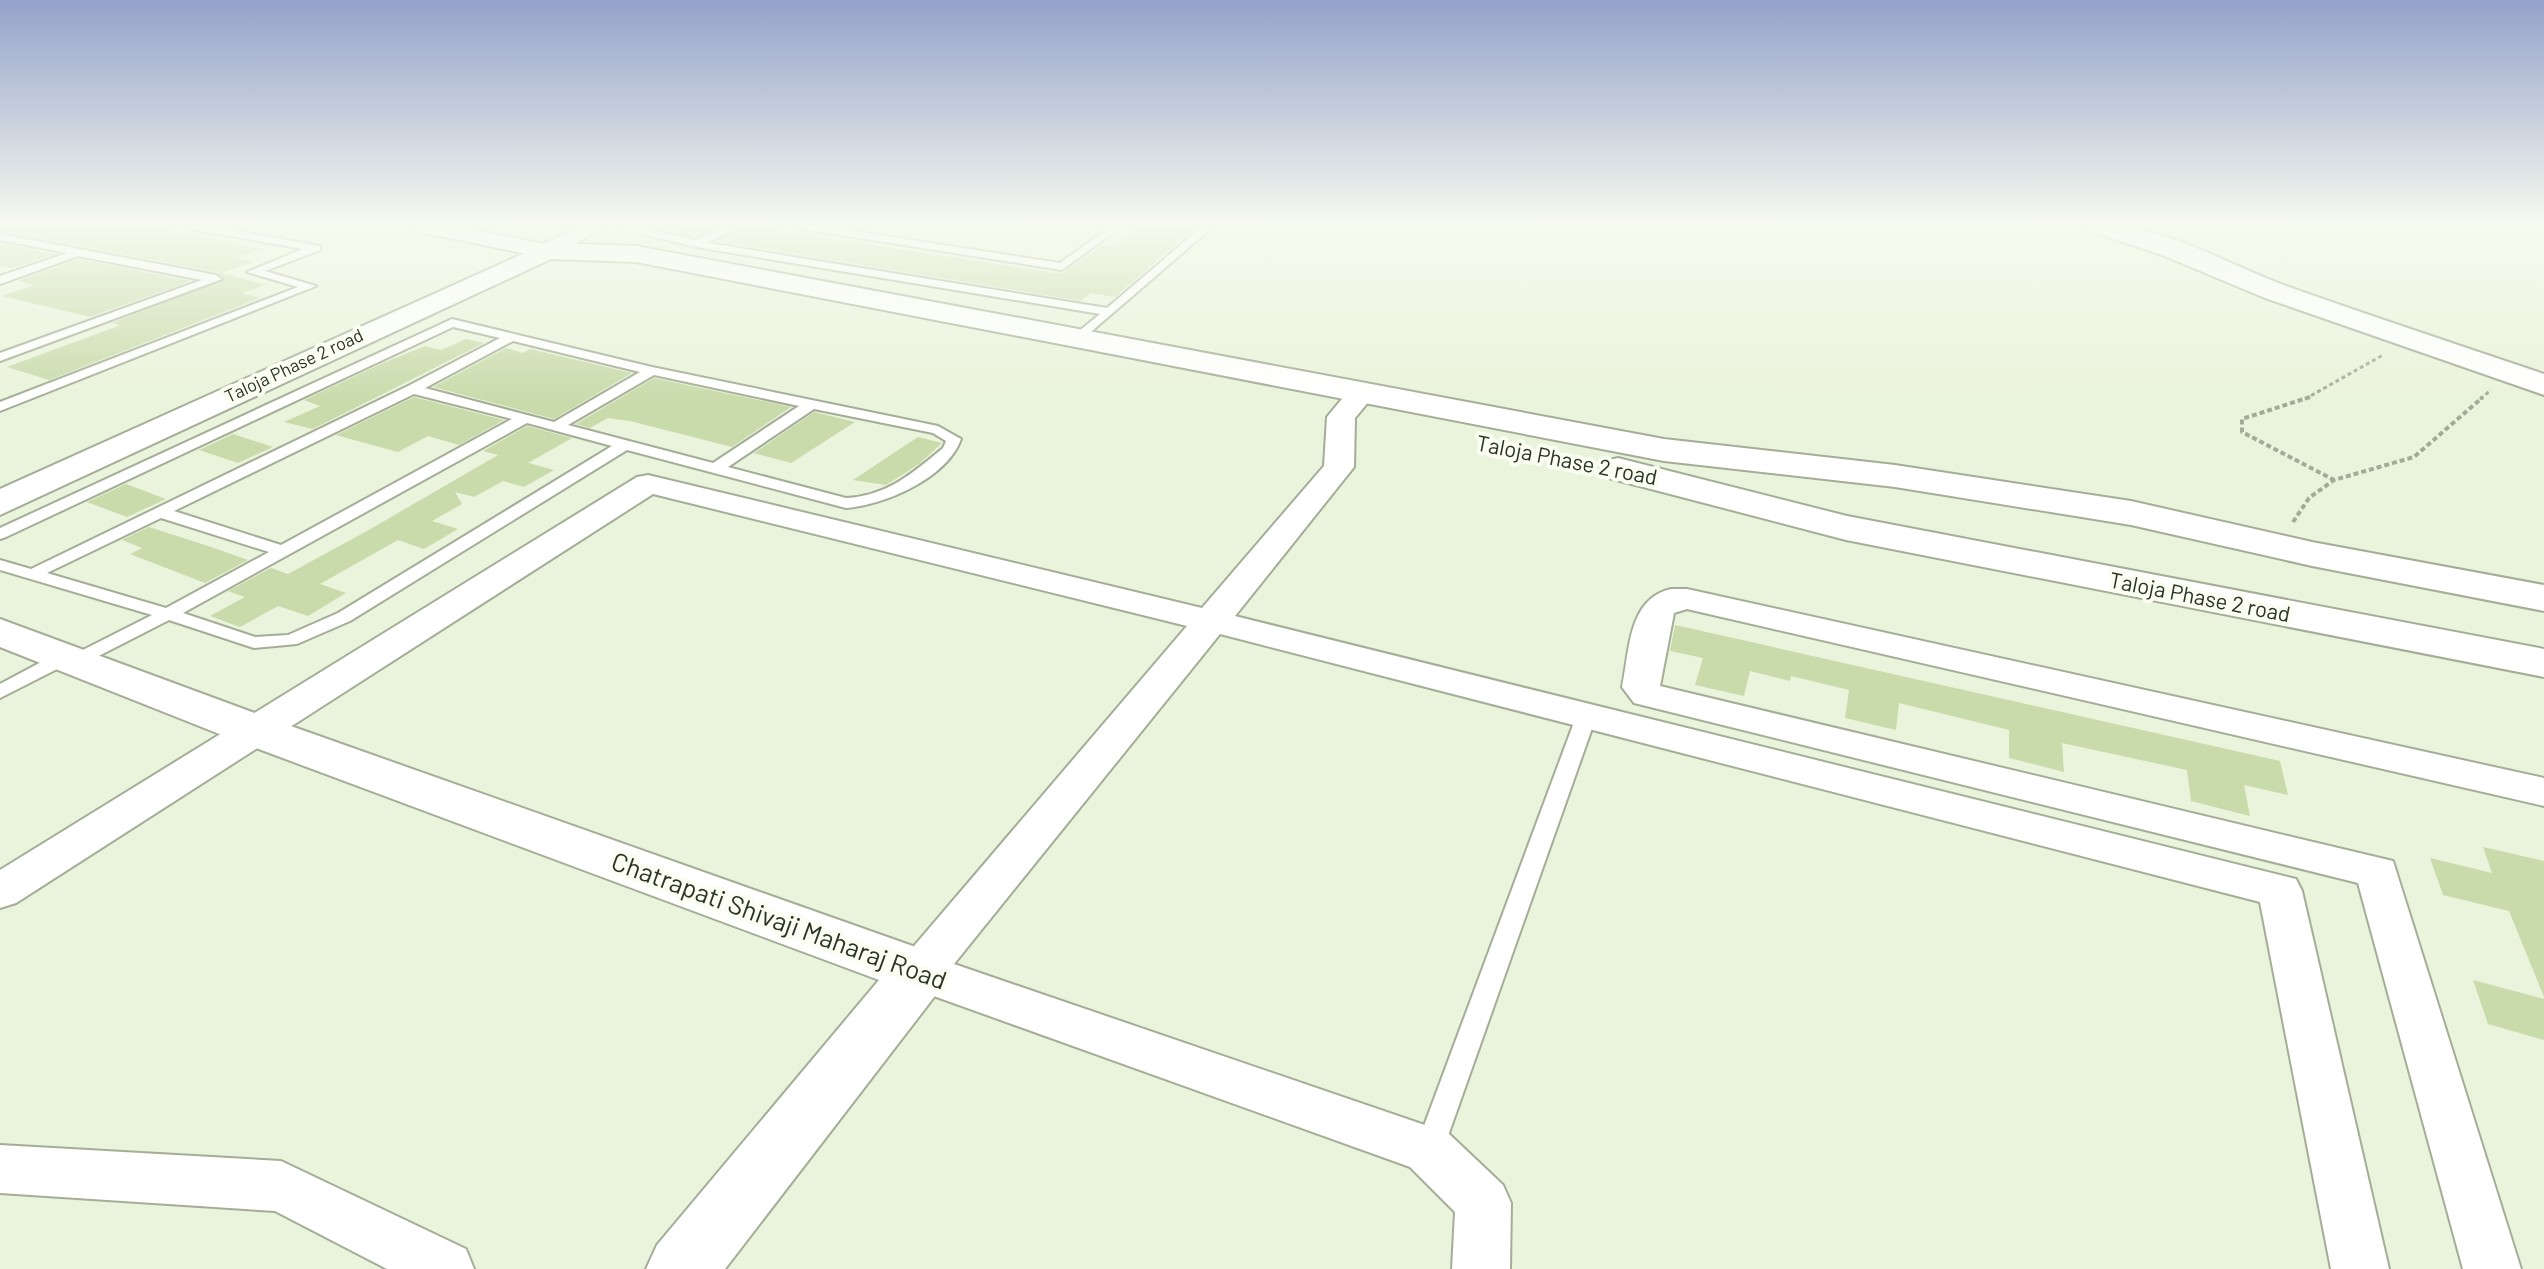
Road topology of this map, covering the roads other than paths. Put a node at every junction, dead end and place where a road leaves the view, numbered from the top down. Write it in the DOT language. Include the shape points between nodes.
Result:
graph roads {
  1 [pos="202,284"];
  2 [pos="303,284"];
  3 [pos="473,284"];
  4 [pos="682,284"];
  5 [pos="794,284"];
  6 [pos="931,284"];
  7 [pos="939,284"];
  8 [pos="1142,284"];
  9 [pos="2253,284"];
  10 [pos="906,305"];
  11 [pos="1110,312"];
  12 [pos="356,337"];
  13 [pos="510,338"];
  14 [pos="1078,339"];
  15 [pos="402,346"];
  16 [pos="0,357"];
  17 [pos="652,371"];
  18 [pos="2544,385"];
  19 [pos="413,389"];
  20 [pos="811,404"];
  21 [pos="1351,405"];
  22 [pos="0,407"];
  23 [pos="522,420"];
  24 [pos="555,427"];
  25 [pos="624,445"];
  26 [pos="1658,462"];
  27 [pos="715,469"];
  28 [pos="0,503"];
  29 [pos="160,512"];
  30 [pos="1953,518"];
  31 [pos="0,534"];
  32 [pos="283,551"];
  33 [pos="0,565"];
  34 [pos="33,574"];
  35 [pos="2544,598"];
  36 [pos="168,614"];
  37 [pos="2544,615"];
  38 [pos="1212,621"];
  39 [pos="0,632"];
  40 [pos="2544,647"];
  41 [pos="69,659"];
  42 [pos="2544,663"];
  43 [pos="0,692"];
  44 [pos="1586,717"];
  45 [pos="254,730"];
  46 [pos="1759,741"];
  47 [pos="2544,792"];
  48 [pos="2078,819"];
  49 [pos="0,891"];
  50 [pos="920,972"];
  51 [pos="1429,1150"];
  52 [pos="0,1169"];
  53 [pos="445,1269"];
  54 [pos="682,1269"];
  55 [pos="1481,1269"];
  56 [pos="2360,1269"];
  57 [pos="2492,1269"];
  1 -- 16 [label="lane"];
  2 -- 22 [label="lane" via="310,286"];
  3 -- 12 [label="street, Taloja Phase 2 road"];
  4 -- 21 [label="street, Taloja Phase 2 road"];
  5 -- 10 [label="street, Taloja Phase 2 road"];
  6 -- 10 [label="lane"];
  7 -- 11 [label="lane"];
  8 -- 11 [label="lane"];
  9 -- 18 [label="street"];
  10 -- 14 [label="street, Taloja Phase 2 road"];
  11 -- 14 [label="lane"];
  12 -- 15 [label="lane"];
  12 -- 28 [label="street, Taloja Phase 2 road"];
  13 -- 15 [label="lane" via="452,323"];
  13 -- 17 [label="lane"];
  13 -- 19 [label="lane"];
  14 -- 21 [label="street, Taloja Phase 2 road"];
  15 -- 31 [label="lane"];
  17 -- 20 [label="lane"];
  17 -- 24 [label="lane"];
  19 -- 23 [label="lane"];
  19 -- 29 [label="lane"];
  20 -- 27 [label="lane"];
  20 -- 27 [label="lane" via="938,430 954,439 950,450 894,495 873,503 846,503"];
  21 -- 26 [label="street, Taloja Phase 2 road"];
  21 -- 38 [label="street" via="1339,467"];
  23 -- 24 [label="lane"];
  23 -- 32 [label="lane"];
  24 -- 25 [label="lane"];
  25 -- 27 [label="lane"];
  25 -- 36 [label="lane" via="344,617 291,640 254,643"];
  26 -- 30 [label="street"];
  26 -- 35 [label="street, Taloja Phase 2 road" via="1895,476 2131,513"];
  26 -- 42 [label="street, Taloja Phase 2 road" via="1737,501 1861,531"];
  29 -- 32 [label="lane"];
  29 -- 34 [label="lane"];
  30 -- 37 [label="street"];
  30 -- 40 [label="street"];
  32 -- 36 [label="lane"];
  33 -- 34 [label="lane"];
  34 -- 36 [label="lane"];
  36 -- 41 [label="lane"];
  38 -- 44 [label="street"];
  38 -- 45 [label="street" via="648,484"];
  38 -- 50 [label="street"];
  39 -- 41 [label="street, Chatrapati Shivaji Maharaj Road"];
  41 -- 43 [label="lane"];
  41 -- 45 [label="street, Chatrapati Shivaji Maharaj Road"];
  44 -- 46 [label="street"];
  44 -- 51 [label="lane"];
  45 -- 49 [label="street"];
  45 -- 50 [label="street, Chatrapati Shivaji Maharaj Road"];
  46 -- 47 [label="street" via="1641,690 1657,608 1664,602 1687,599"];
  46 -- 48 [label="street"];
  48 -- 56 [label="street" via="2280,891"];
  48 -- 57 [label="street" via="2370,868 2380,875"];
  50 -- 51 [label="street, Chatrapati Shivaji Maharaj Road"];
  50 -- 54 [label="street"];
  51 -- 55 [label="street, Chatrapati Shivaji Maharaj Road" via="1483,1203"];
  52 -- 53 [label="street" via="281,1186"];
}
